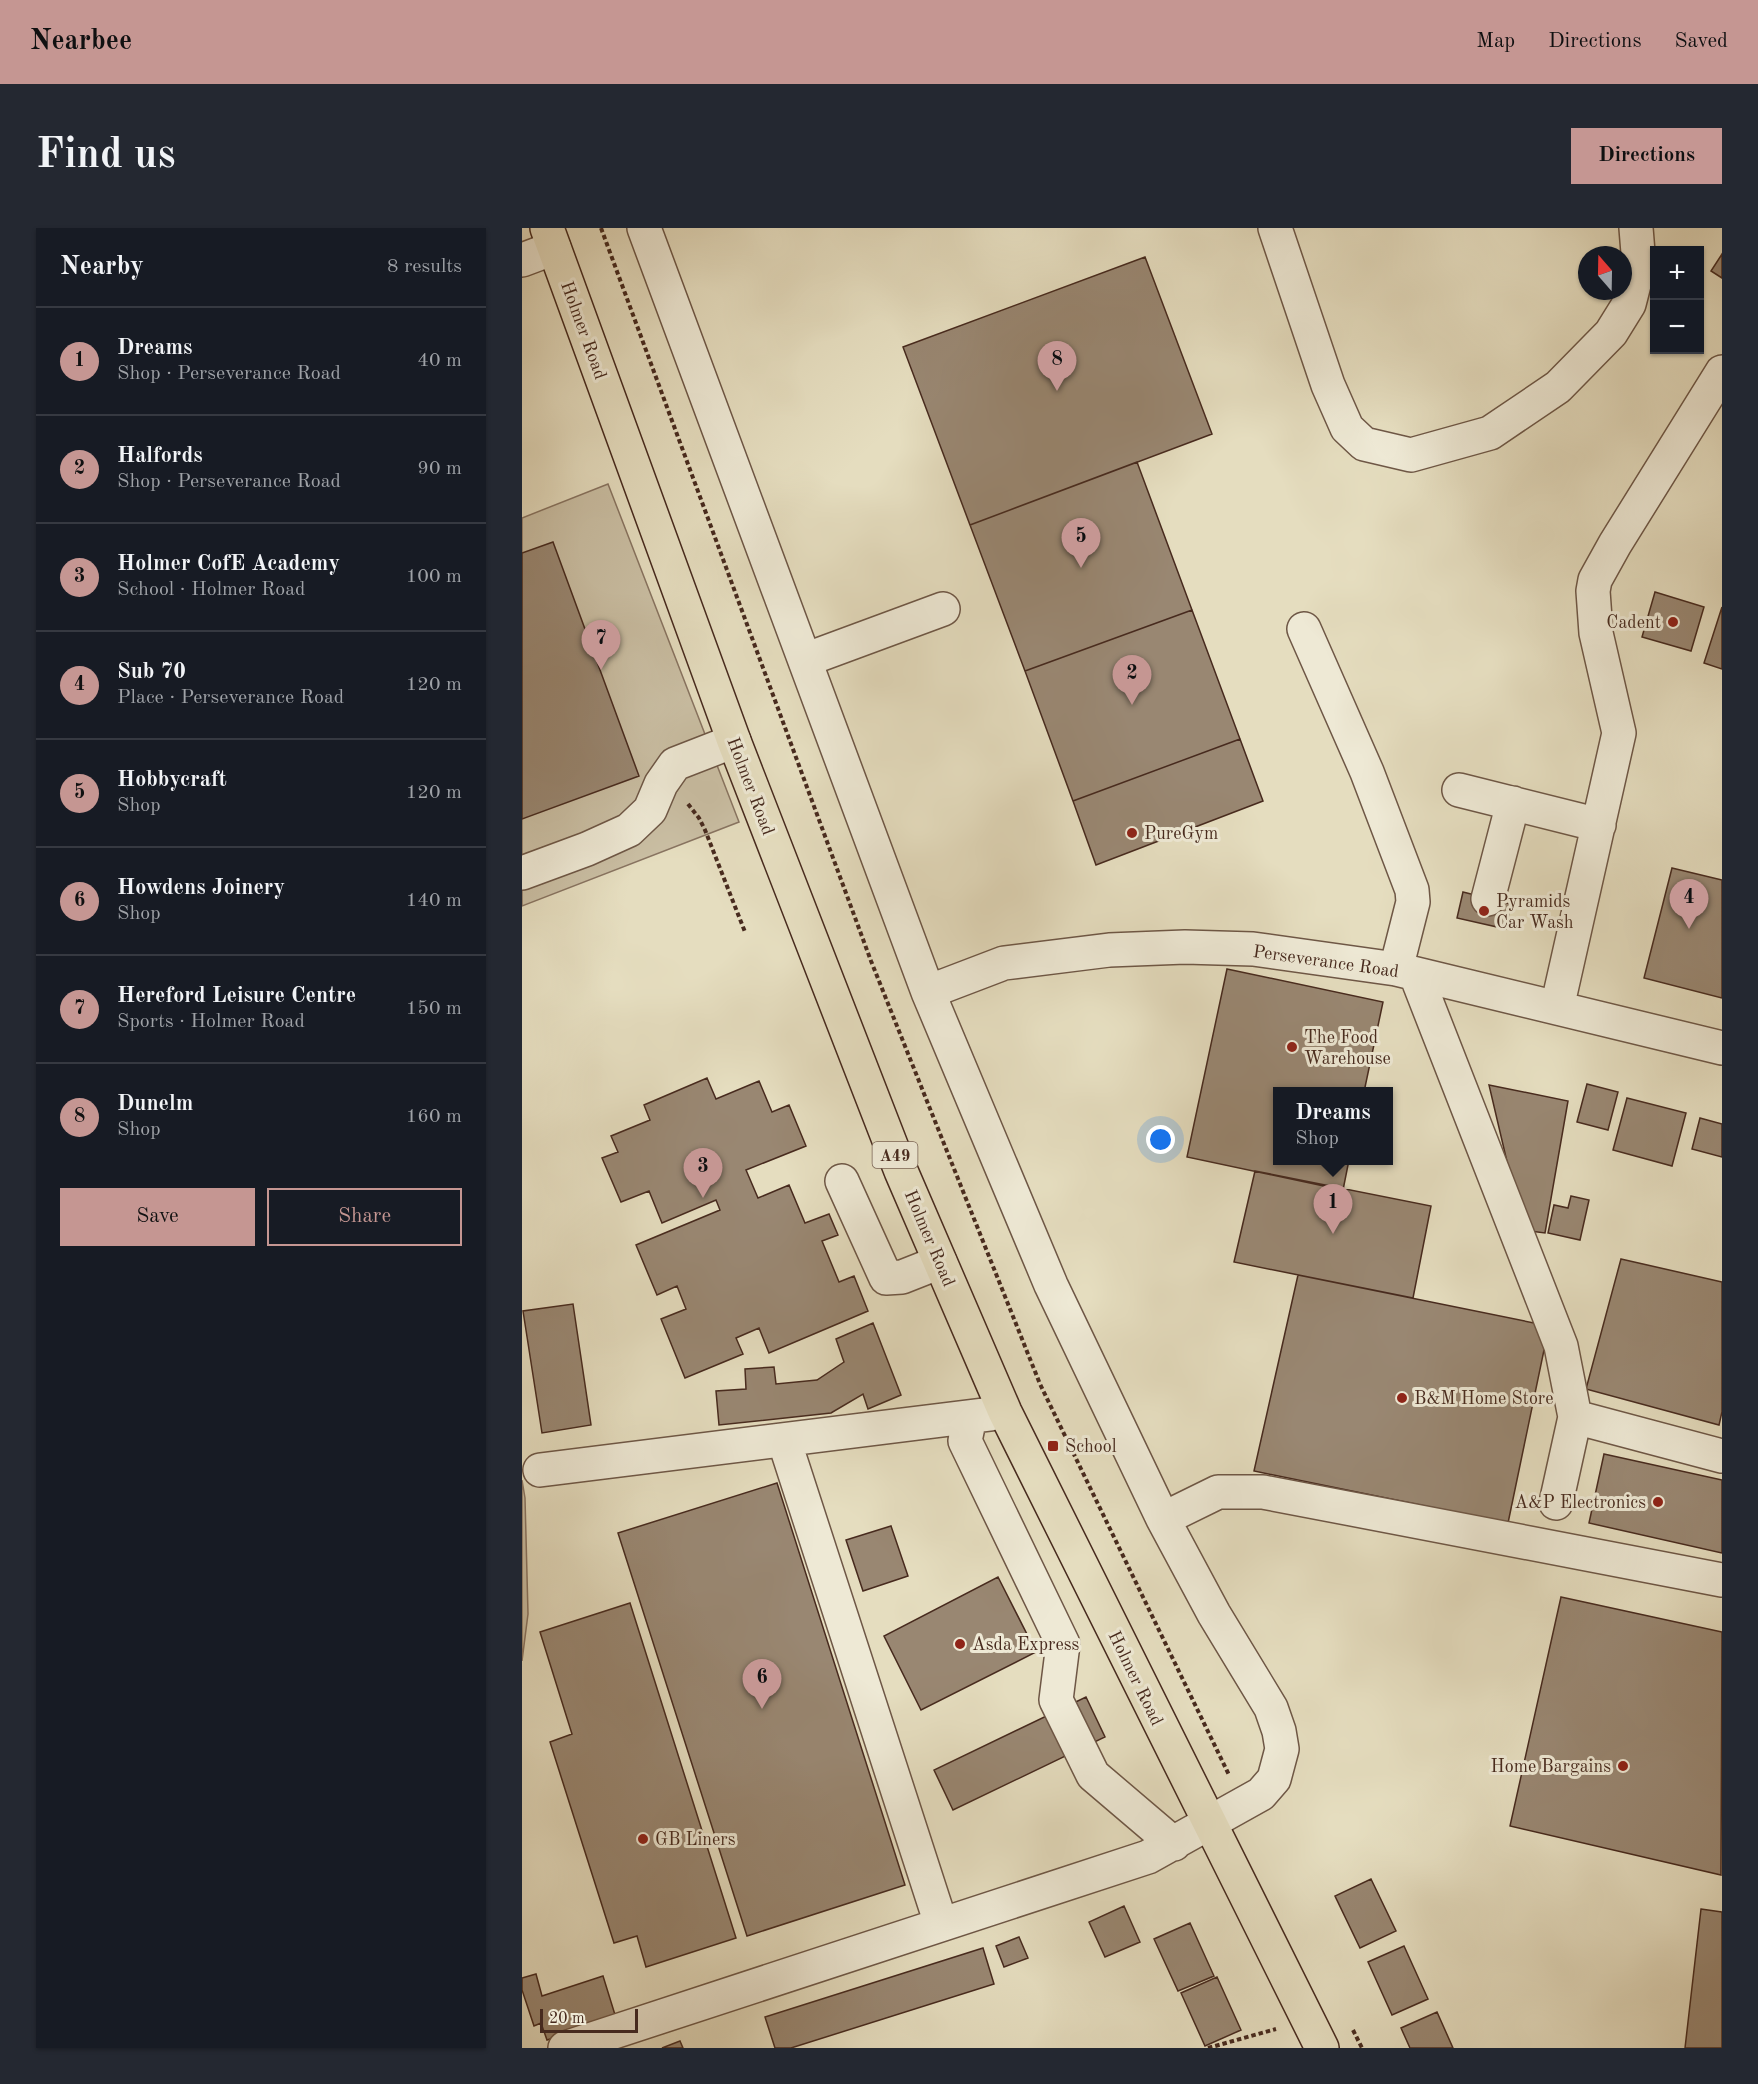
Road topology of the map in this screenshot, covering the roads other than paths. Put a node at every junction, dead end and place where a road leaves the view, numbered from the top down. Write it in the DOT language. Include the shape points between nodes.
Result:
graph roads {
  1 [pos="645,228"];
  2 [pos="1636,228"];
  3 [pos="1282,230"];
  4 [pos="550,238"];
  5 [pos="522,260"];
  6 [pos="1722,372"];
  7 [pos="943,609"];
  8 [pos="1304,629"];
  9 [pos="805,660"];
  10 [pos="734,741"];
  11 [pos="1459,790"];
  12 [pos="1513,803"];
  13 [pos="1599,825"];
  14 [pos="522,873"];
  15 [pos="1488,898"];
  16 [pos="1406,972"];
  17 [pos="928,992"];
  18 [pos="1557,1008"];
  19 [pos="1722,1048"];
  20 [pos="842,1181"];
  21 [pos="940,1262"];
  22 [pos="1005,1412"];
  23 [pos="970,1417"];
  24 [pos="1575,1417"];
  25 [pos="784,1440"];
  26 [pos="1722,1456"];
  27 [pos="540,1470"];
  28 [pos="1556,1503"];
  29 [pos="1163,1519"];
  30 [pos="1722,1580"];
  31 [pos="1209,1823"];
  32 [pos="1173,1844"];
  33 [pos="941,1924"];
  34 [pos="1315,2034"];
  35 [pos="565,2048"];
  1 -- 9 [label="street"];
  2 -- 3 [label="street" via="1639,265 1629,304 1611,333 1558,387 1490,433 1411,454 1364,444 1347,428 1328,385"];
  4 -- 5 [label="street"];
  4 -- 10 [label="highway, Holmer Road / A49"];
  6 -- 13 [label="street" via="1595,580 1596,633 1619,733"];
  7 -- 9 [label="street"];
  8 -- 16 [label="street" via="1367,772 1412,890"];
  9 -- 17 [label="street"];
  10 -- 14 [label="street" via="675,764 650,810 629,830"];
  10 -- 21 [label="highway, Holmer Road / A49"];
  11 -- 12 [label="street"];
  12 -- 13 [label="street"];
  12 -- 15 [label="street"];
  13 -- 18 [label="street"];
  16 -- 17 [label="street, Perseverance Road" via="1253,949 1109,950 1004,963"];
  16 -- 18 [label="street, Perseverance Road"];
  16 -- 24 [label="street" via="1561,1346"];
  17 -- 29 [label="street" via="1051,1285"];
  18 -- 19 [label="street, Perseverance Road"];
  20 -- 21 [label="street" via="886,1278 902,1277"];
  21 -- 22 [label="highway, Holmer Road / A49"];
  22 -- 23 [label="street"];
  22 -- 31 [label="highway, Holmer Road / A49"];
  23 -- 25 [label="street"];
  23 -- 32 [label="street" via="966,1441 1063,1644 1056,1700 1093,1775"];
  24 -- 26 [label="street"];
  24 -- 28 [label="street"];
  25 -- 27 [label="street"];
  25 -- 33 [label="street"];
  29 -- 30 [label="street" via="1218,1492 1263,1492"];
  29 -- 31 [label="street" via="1271,1708 1282,1749 1274,1779 1261,1794"];
  31 -- 32 [label="street"];
  31 -- 34 [label="highway, Holmer Road / A49"];
  32 -- 33 [label="street" via="1148,1857"];
  33 -- 35 [label="street"];
}
